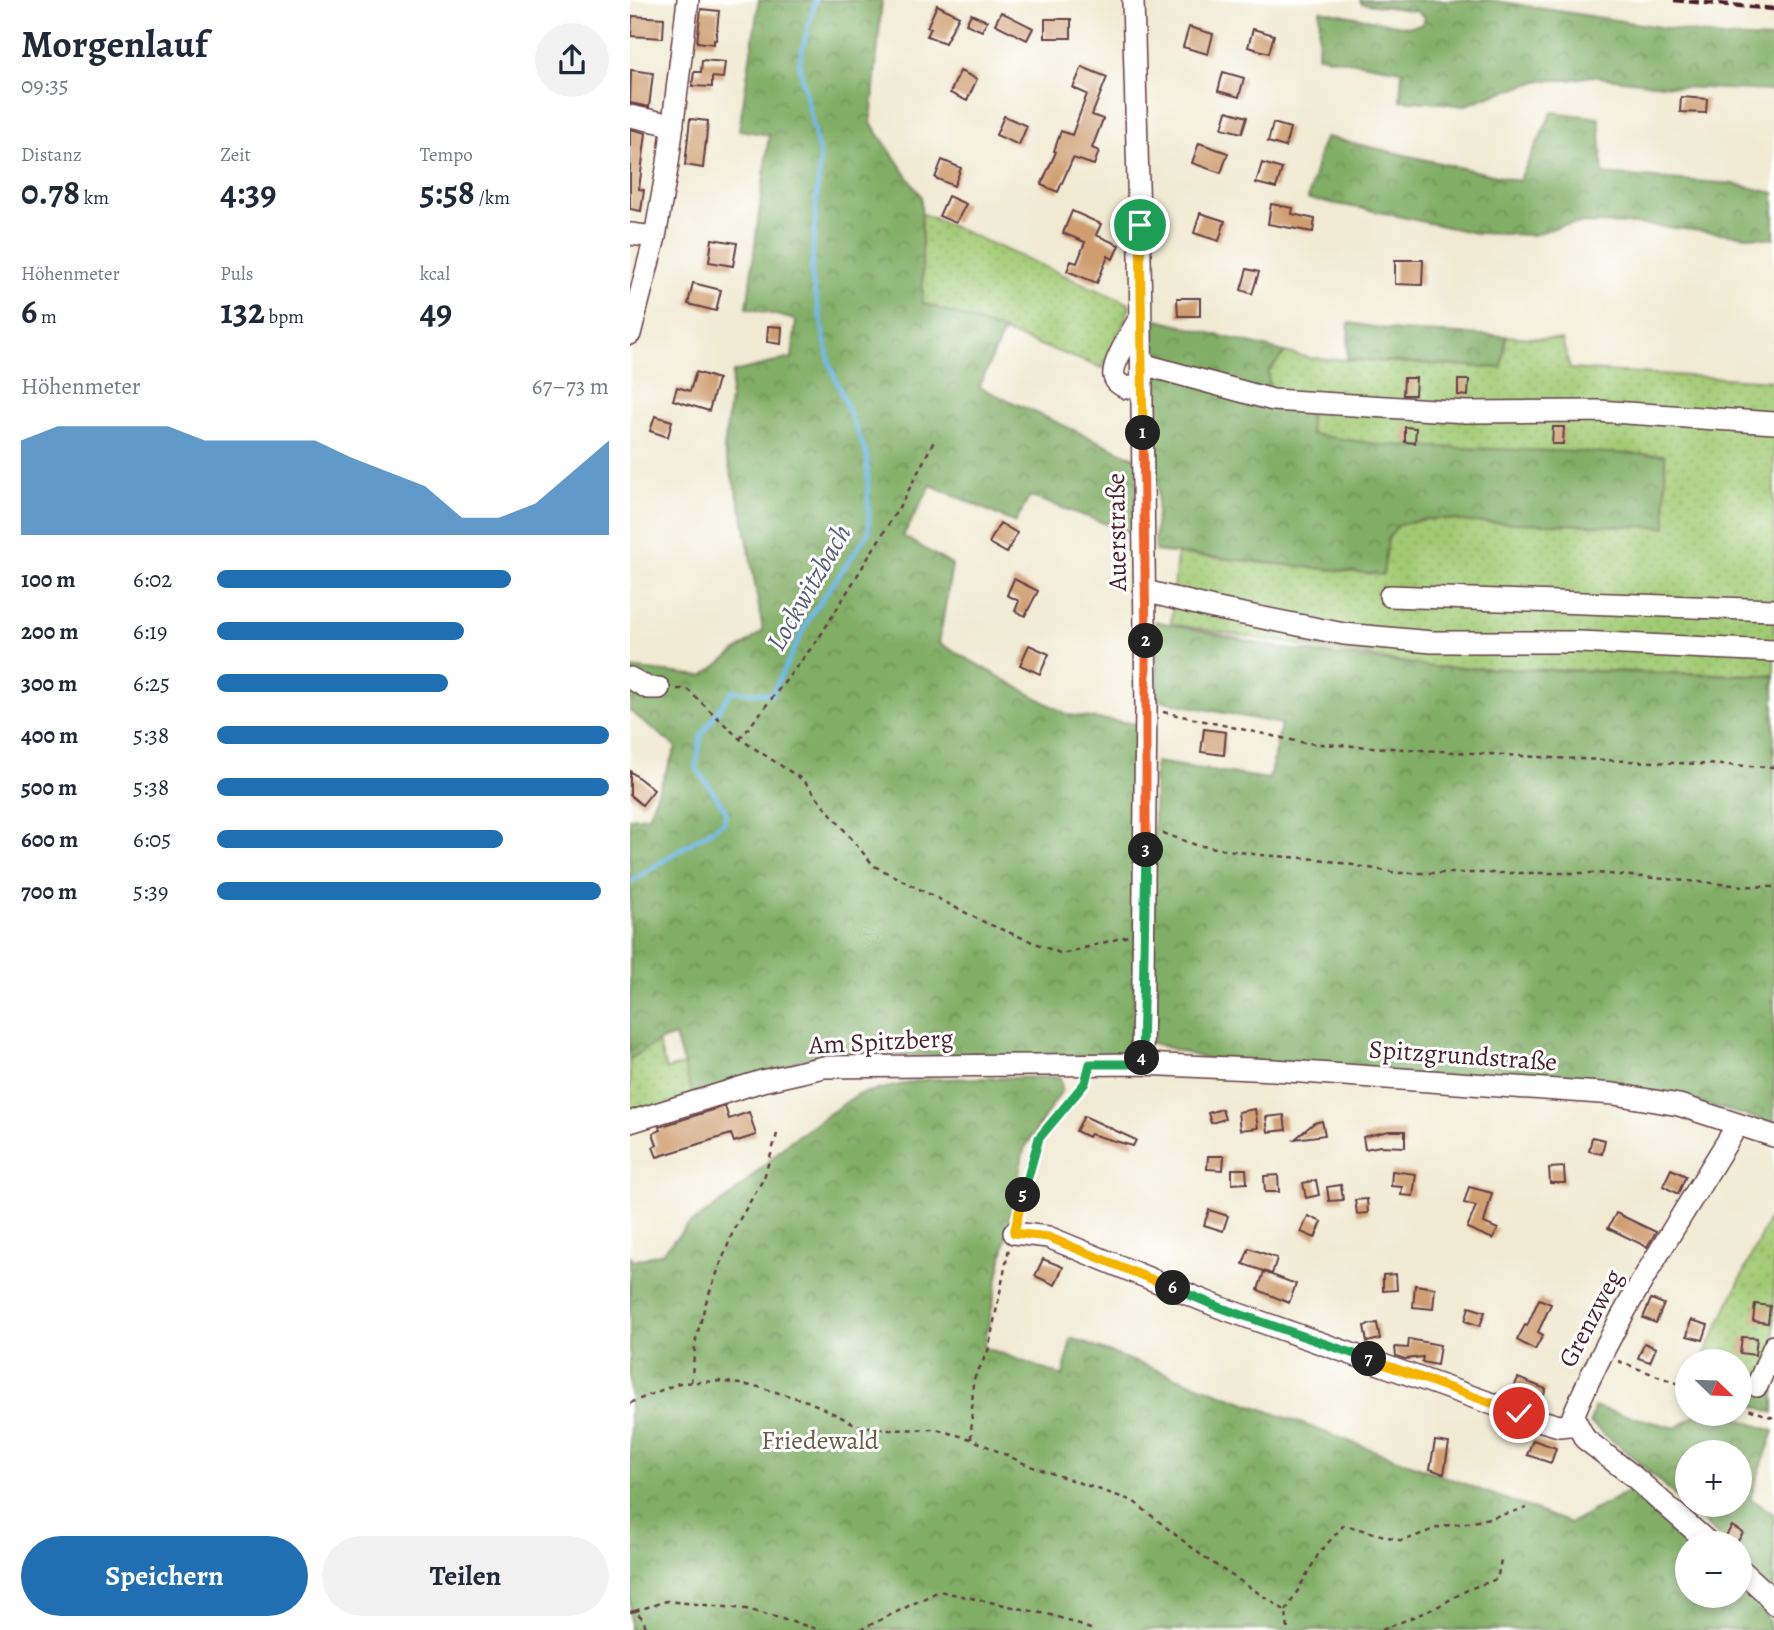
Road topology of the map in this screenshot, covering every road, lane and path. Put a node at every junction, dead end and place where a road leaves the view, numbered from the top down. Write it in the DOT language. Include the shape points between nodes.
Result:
graph roads {
  1 [pos="680,0"];
  2 [pos="688,0"];
  3 [pos="1120,0"];
  4 [pos="1133,0"];
  5 [pos="1146,0"];
  6 [pos="1137,106"];
  7 [pos="630,116"];
  8 [pos="673,125"];
  9 [pos="630,234"];
  10 [pos="655,237"];
  11 [pos="1141,314"];
  12 [pos="630,334"];
  13 [pos="1142,375"];
  14 [pos="1774,423"];
  15 [pos="934,441"];
  16 [pos="1145,591"];
  17 [pos="1390,596"];
  18 [pos="1774,610"];
  19 [pos="1774,651"];
  20 [pos="630,678"];
  21 [pos="659,688"];
  22 [pos="1146,708"];
  23 [pos="740,739"];
  24 [pos="1774,766"];
  25 [pos="1146,828"];
  26 [pos="1774,887"];
  27 [pos="1145,931"];
  28 [pos="1090,1064"];
  29 [pos="1142,1064"];
  30 [pos="630,1122"];
  31 [pos="1738,1124"];
  32 [pos="777,1134"];
  33 [pos="1774,1136"];
  34 [pos="1014,1233"];
  35 [pos="1774,1346"];
  36 [pos="1603,1350"];
  37 [pos="691,1382"];
  38 [pos="1675,1383"];
  39 [pos="1757,1386"];
  40 [pos="630,1403"];
  41 [pos="1752,1410"];
  42 [pos="1774,1418"];
  43 [pos="1577,1424"];
  44 [pos="971,1438"];
  45 [pos="1527,1508"];
  46 [pos="1695,1531"];
  47 [pos="1502,1556"];
  48 [pos="1752,1581"];
  49 [pos="1770,1598"];
  50 [pos="632,1611"];
  51 [pos="1286,1611"];
  52 [pos="1774,1616"];
  53 [pos="646,1630"];
  54 [pos="821,1630"];
  55 [pos="860,1630"];
  56 [pos="1093,1630"];
  57 [pos="1288,1630"];
  58 [pos="1382,1630"];
  1 -- 2 [label="street"];
  2 -- 8 [label="street"];
  3 -- 6 [label="street" via="1124,89"];
  4 -- 6 [label="street, Auerstraße"];
  5 -- 6 [label="street" via="1150,75"];
  6 -- 11 [label="street, Auerstraße"];
  7 -- 8 [label="street"];
  8 -- 10 [label="street"];
  9 -- 10 [label="street"];
  10 -- 12 [label="street"];
  11 -- 13 [label="street, Auerstraße"];
  11 -- 13 [label="street" via="1114,375 1117,382 1132,389"];
  13 -- 14 [label="street" via="1273,400 1466,412 1598,411"];
  13 -- 16 [label="street, Auerstraße"];
  15 -- 23 [label="path" via="819,638"];
  16 -- 19 [label="street" via="1344,634 1432,642 1580,642"];
  16 -- 22 [label="street, Auerstraße"];
  17 -- 18 [label="street"];
  20 -- 21 [label="street" via="648,688"];
  21 -- 23 [label="path" via="687,689"];
  22 -- 24 [label="path" via="1305,743"];
  22 -- 25 [label="street, Auerstraße"];
  23 -- 27 [label="path" via="803,780 874,866 986,923 1062,954"];
  25 -- 26 [label="path" via="1196,845 1397,873 1597,873"];
  25 -- 27 [label="street, Auerstraße"];
  27 -- 29 [label="street, Auerstraße"];
  28 -- 29 [label="street, Am Spitzberg"];
  28 -- 30 [label="street, Am Spitzberg" via="824,1067"];
  28 -- 34 [label="path" via="1085,1083 1039,1138"];
  29 -- 31 [label="street, Spitzgrundstraße" via="1614,1094 1679,1105"];
  31 -- 33 [label="street, Spitzgrundstraße"];
  31 -- 36 [label="street, Grenzweg" via="1670,1231"];
  32 -- 37 [label="path" via="764,1178 718,1266 696,1339"];
  34 -- 43 [label="street" via="1048,1237 1219,1307 1553,1426"];
  34 -- 44 [label="path" via="988,1351 973,1381"];
  35 -- 39 [label="street"];
  36 -- 38 [label="path" via="1621,1363"];
  36 -- 43 [label="street, Grenzweg" via="1573,1416"];
  37 -- 40 [label="path" via="679,1382"];
  37 -- 44 [label="path" via="759,1387 810,1402 857,1425 935,1429"];
  41 -- 42 [label="path"];
  43 -- 46 [label="street" via="1585,1439"];
  44 -- 51 [label="path" via="1030,1466 1133,1501 1205,1558"];
  45 -- 51 [label="path" via="1442,1526 1403,1541 1344,1525 1319,1553"];
  47 -- 58 [label="path" via="1497,1579"];
  48 -- 49 [label="street"];
  49 -- 52 [label="street"];
  50 -- 53 [label="path" via="644,1620"];
  50 -- 54 [label="path" via="667,1601 746,1609"];
  51 -- 57 [label="path"];
  55 -- 56 [label="path" via="939,1591 1055,1616"];
}
